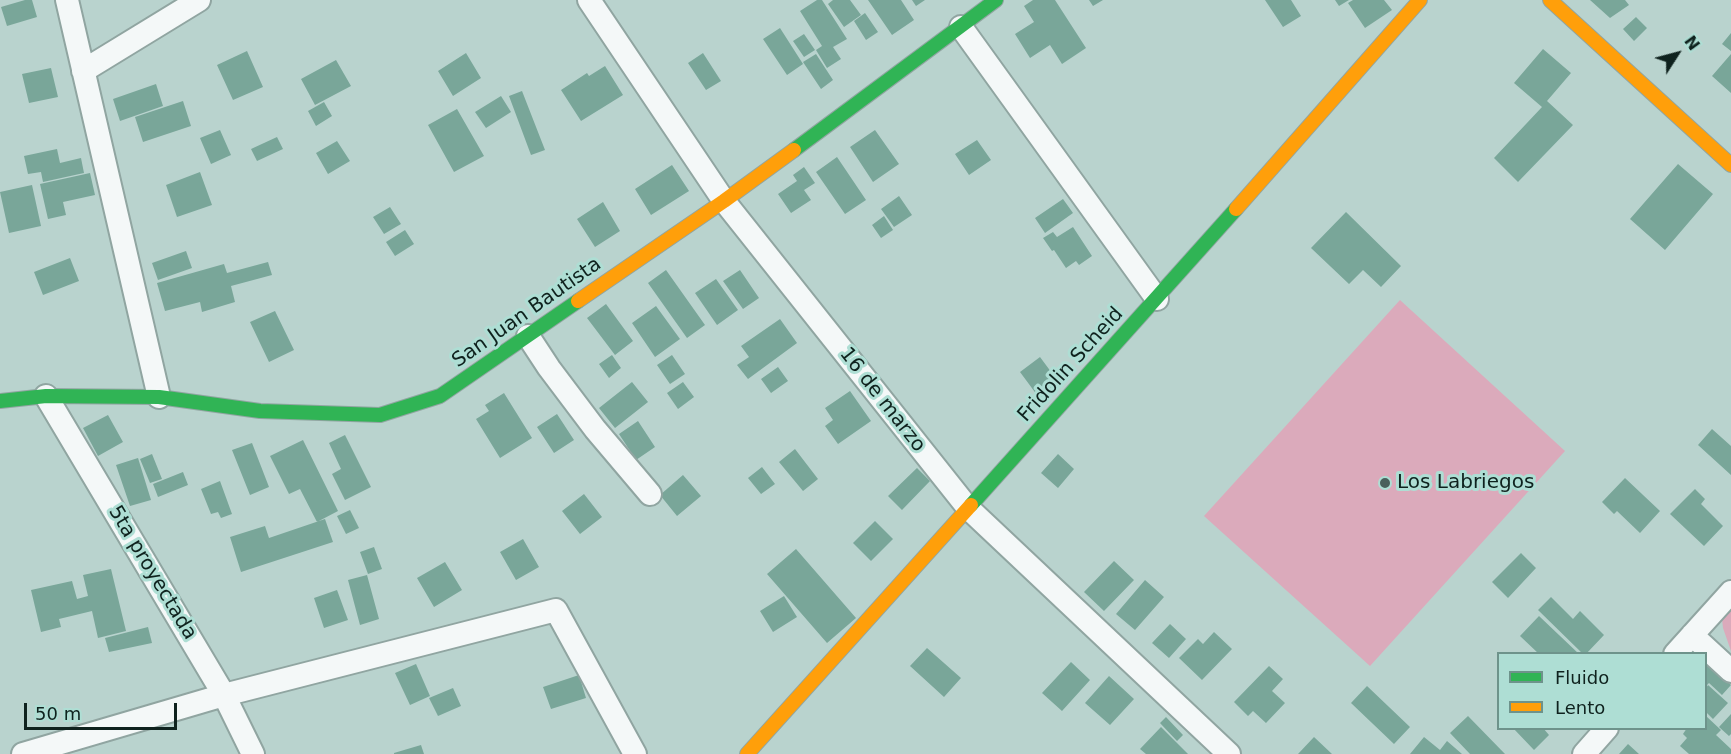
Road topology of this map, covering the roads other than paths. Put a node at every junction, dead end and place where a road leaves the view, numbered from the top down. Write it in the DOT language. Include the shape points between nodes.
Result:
graph roads {
  1 [pos="67,0"];
  2 [pos="199,0"];
  3 [pos="589,0"];
  4 [pos="996,0"];
  5 [pos="1420,0"];
  6 [pos="1550,0"];
  7 [pos="961,27"];
  8 [pos="83,71"];
  9 [pos="1731,165"];
  10 [pos="724,201"];
  11 [pos="1157,299"];
  12 [pos="528,336"];
  13 [pos="46,396"];
  14 [pos="159,397"];
  15 [pos="0,401"];
  16 [pos="651,494"];
  17 [pos="968,508"];
  18 [pos="1731,592"];
  19 [pos="1692,635"];
  20 [pos="1677,652"];
  21 [pos="1731,670"];
  22 [pos="224,695"];
  23 [pos="1606,730"];
  24 [pos="751,752"];
  25 [pos="23,754"];
  26 [pos="253,754"];
  27 [pos="634,754"];
  28 [pos="1229,754"];
  29 [pos="1584,754"];
  1 -- 8 [label="street"];
  2 -- 8 [label="street"];
  3 -- 10 [label="street, 16 de marzo"];
  4 -- 7 [label="street, San Juan Bautista"];
  5 -- 11 [label="street, Fridolin Scheid"];
  6 -- 9 [label="street"];
  7 -- 10 [label="street, San Juan Bautista"];
  7 -- 11 [label="street"];
  8 -- 14 [label="street"];
  10 -- 12 [label="street, San Juan Bautista"];
  10 -- 17 [label="street, 16 de marzo"];
  11 -- 17 [label="street, Fridolin Scheid"];
  12 -- 14 [label="street, San Juan Bautista" via="440,396 380,416 260,411"];
  12 -- 16 [label="street" via="595,429"];
  13 -- 14 [label="street, San Juan Bautista"];
  13 -- 15 [label="street, San Juan Bautista"];
  13 -- 22 [label="street, 5ta proyectada"];
  17 -- 24 [label="street, Fridolin Scheid"];
  17 -- 28 [label="street, 16 de marzo"];
  18 -- 19 [label="street"];
  19 -- 20 [label="street"];
  19 -- 21 [label="street"];
  22 -- 25 [label="street"];
  22 -- 26 [label="street, 5ta proyectada"];
  22 -- 27 [label="street" via="556,610"];
  23 -- 29 [label="street"];
}
